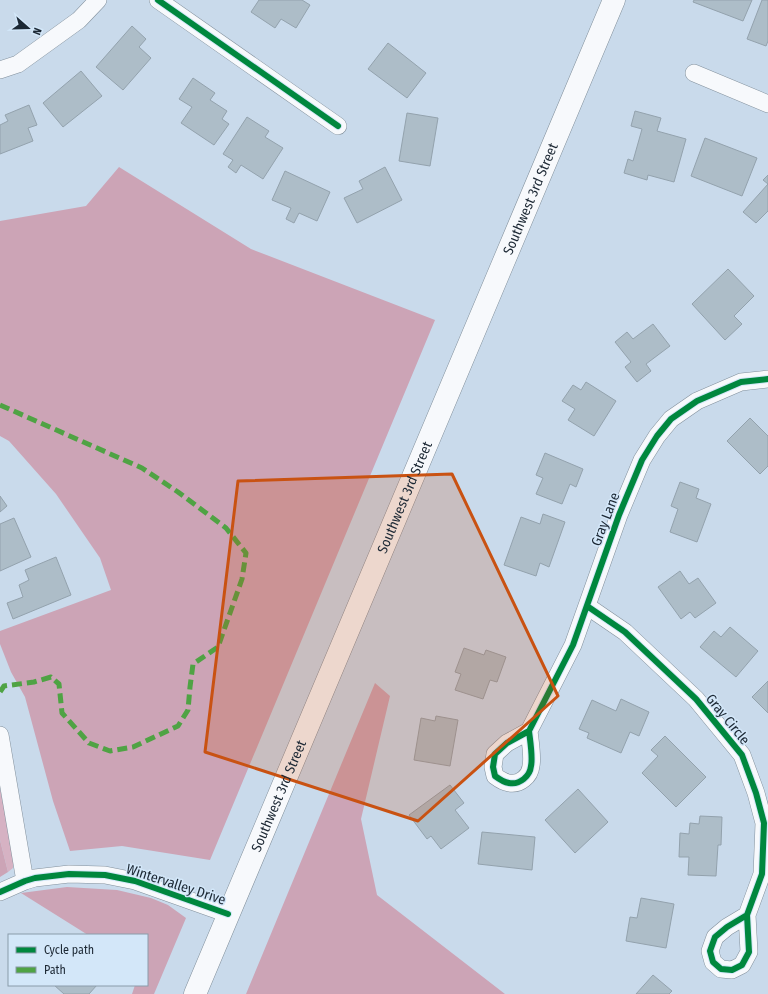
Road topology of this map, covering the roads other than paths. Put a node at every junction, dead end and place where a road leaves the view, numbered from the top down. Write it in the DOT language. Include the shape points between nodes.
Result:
graph roads {
  1 [pos="98,0"];
  2 [pos="158,0"];
  3 [pos="614,0"];
  4 [pos="0,70"];
  5 [pos="694,72"];
  6 [pos="768,104"];
  7 [pos="338,126"];
  8 [pos="768,379"];
  9 [pos="587,606"];
  10 [pos="529,731"];
  11 [pos="0,735"];
  12 [pos="25,881"];
  13 [pos="0,892"];
  14 [pos="228,914"];
  15 [pos="747,915"];
  16 [pos="195,994"];
  1 -- 4 [label="street" via="79,20 18,64"];
  2 -- 7 [label="street"];
  3 -- 14 [label="main road, Southwest 3rd Street"];
  5 -- 6 [label="street"];
  8 -- 9 [label="street, Gray Lane" via="741,382 697,401 672,419 657,436 642,460 619,515"];
  9 -- 10 [label="street, Gray Lane" via="573,645"];
  9 -- 15 [label="street, Gray Circle" via="625,632 696,699 742,755 764,823 762,874"];
  11 -- 12 [label="street"];
  12 -- 13 [label="street, Wintervalley Drive"];
  12 -- 14 [label="street, Wintervalley Drive" via="69,874 105,875 135,881"];
  14 -- 16 [label="main road, Southwest 3rd Street"];
}
